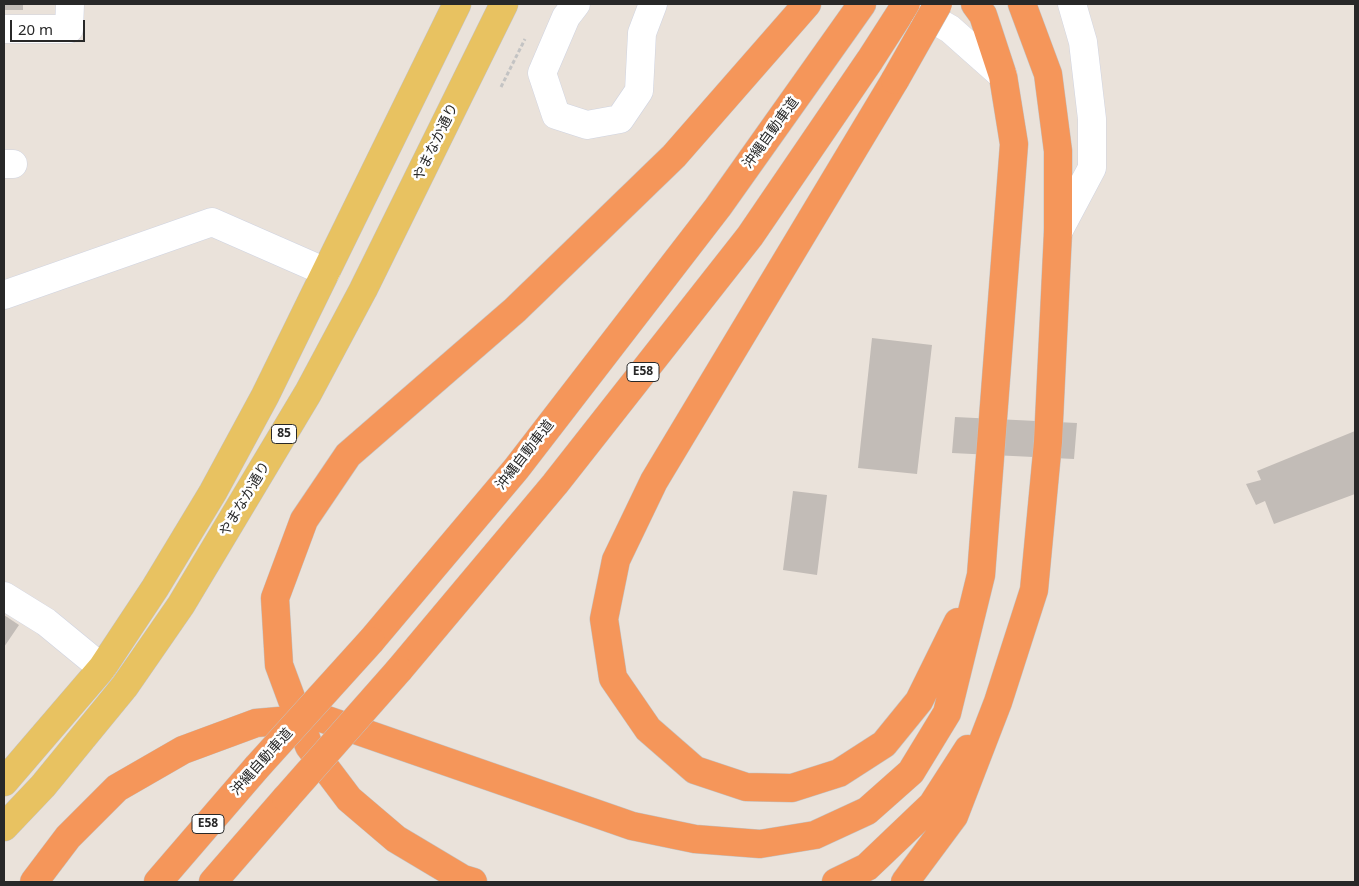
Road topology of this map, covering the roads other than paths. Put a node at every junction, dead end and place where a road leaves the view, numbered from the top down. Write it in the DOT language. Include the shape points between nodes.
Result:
graph roads {
  1 [pos="70,4"];
  2 [pos="504,4"];
  3 [pos="576,4"];
  4 [pos="653,4"];
  5 [pos="862,4"];
  6 [pos="906,4"];
  7 [pos="938,4"];
  8 [pos="975,4"];
  9 [pos="1022,4"];
  10 [pos="1072,4"];
  11 [pos="802,10"];
  12 [pos="451,11"];
  13 [pos="4,29"];
  14 [pos="1003,76"];
  15 [pos="1058,232"];
  16 [pos="326,272"];
  17 [pos="4,295"];
  18 [pos="981,575"];
  19 [pos="4,596"];
  20 [pos="102,668"];
  21 [pos="998,702"];
  22 [pos="4,782"];
  23 [pos="4,827"];
  24 [pos="34,882"];
  25 [pos="158,882"];
  26 [pos="213,882"];
  27 [pos="473,882"];
  28 [pos="836,882"];
  29 [pos="905,882"];
  1 -- 13 [label="street" via="69,29"];
  2 -- 23 [label="main road, やまなか通り / 85" via="363,290 308,393 181,605 125,686 43,786"];
  3 -- 4 [label="street" via="566,17 542,73 556,115 587,126 620,119 639,90 642,32"];
  5 -- 25 [label="highway, 沖縄自動車道 / E58, bridge" via="718,207 522,461 371,642"];
  6 -- 14 [label="street" via="950,29"];
  6 -- 26 [label="highway, E58, bridge" via="750,236 555,484 399,670"];
  7 -- 18 [label="highway, bridge" via="654,481 620,551 604,619 613,678 648,729 695,770 746,787 792,788 839,773 884,744 918,701"];
  8 -- 14 [label="highway" via="983,16"];
  9 -- 15 [label="highway" via="1048,74 1058,152"];
  10 -- 15 [label="street" via="1083,42 1092,119 1092,168"];
  11 -- 27 [label="highway" via="674,156 515,310 348,455 304,520 275,598 279,665 309,746 348,799 396,839 462,879"];
  12 -- 16 [label="main road, 85"];
  14 -- 18 [label="highway" via="1014,144"];
  15 -- 21 [label="highway" via="1048,442 1034,590"];
  16 -- 17 [label="street" via="212,222"];
  16 -- 20 [label="main road, 85" via="213,492"];
  18 -- 24 [label="highway" via="947,713 911,772 867,811 815,835 760,844 695,839 632,826 324,719 279,721 256,723 183,750 117,788 68,837"];
  19 -- 20 [label="street" via="46,622"];
  20 -- 22 [label="main road, 85"];
  21 -- 28 [label="highway" via="932,805 867,867"];
  21 -- 29 [label="highway" via="954,816"];
}
